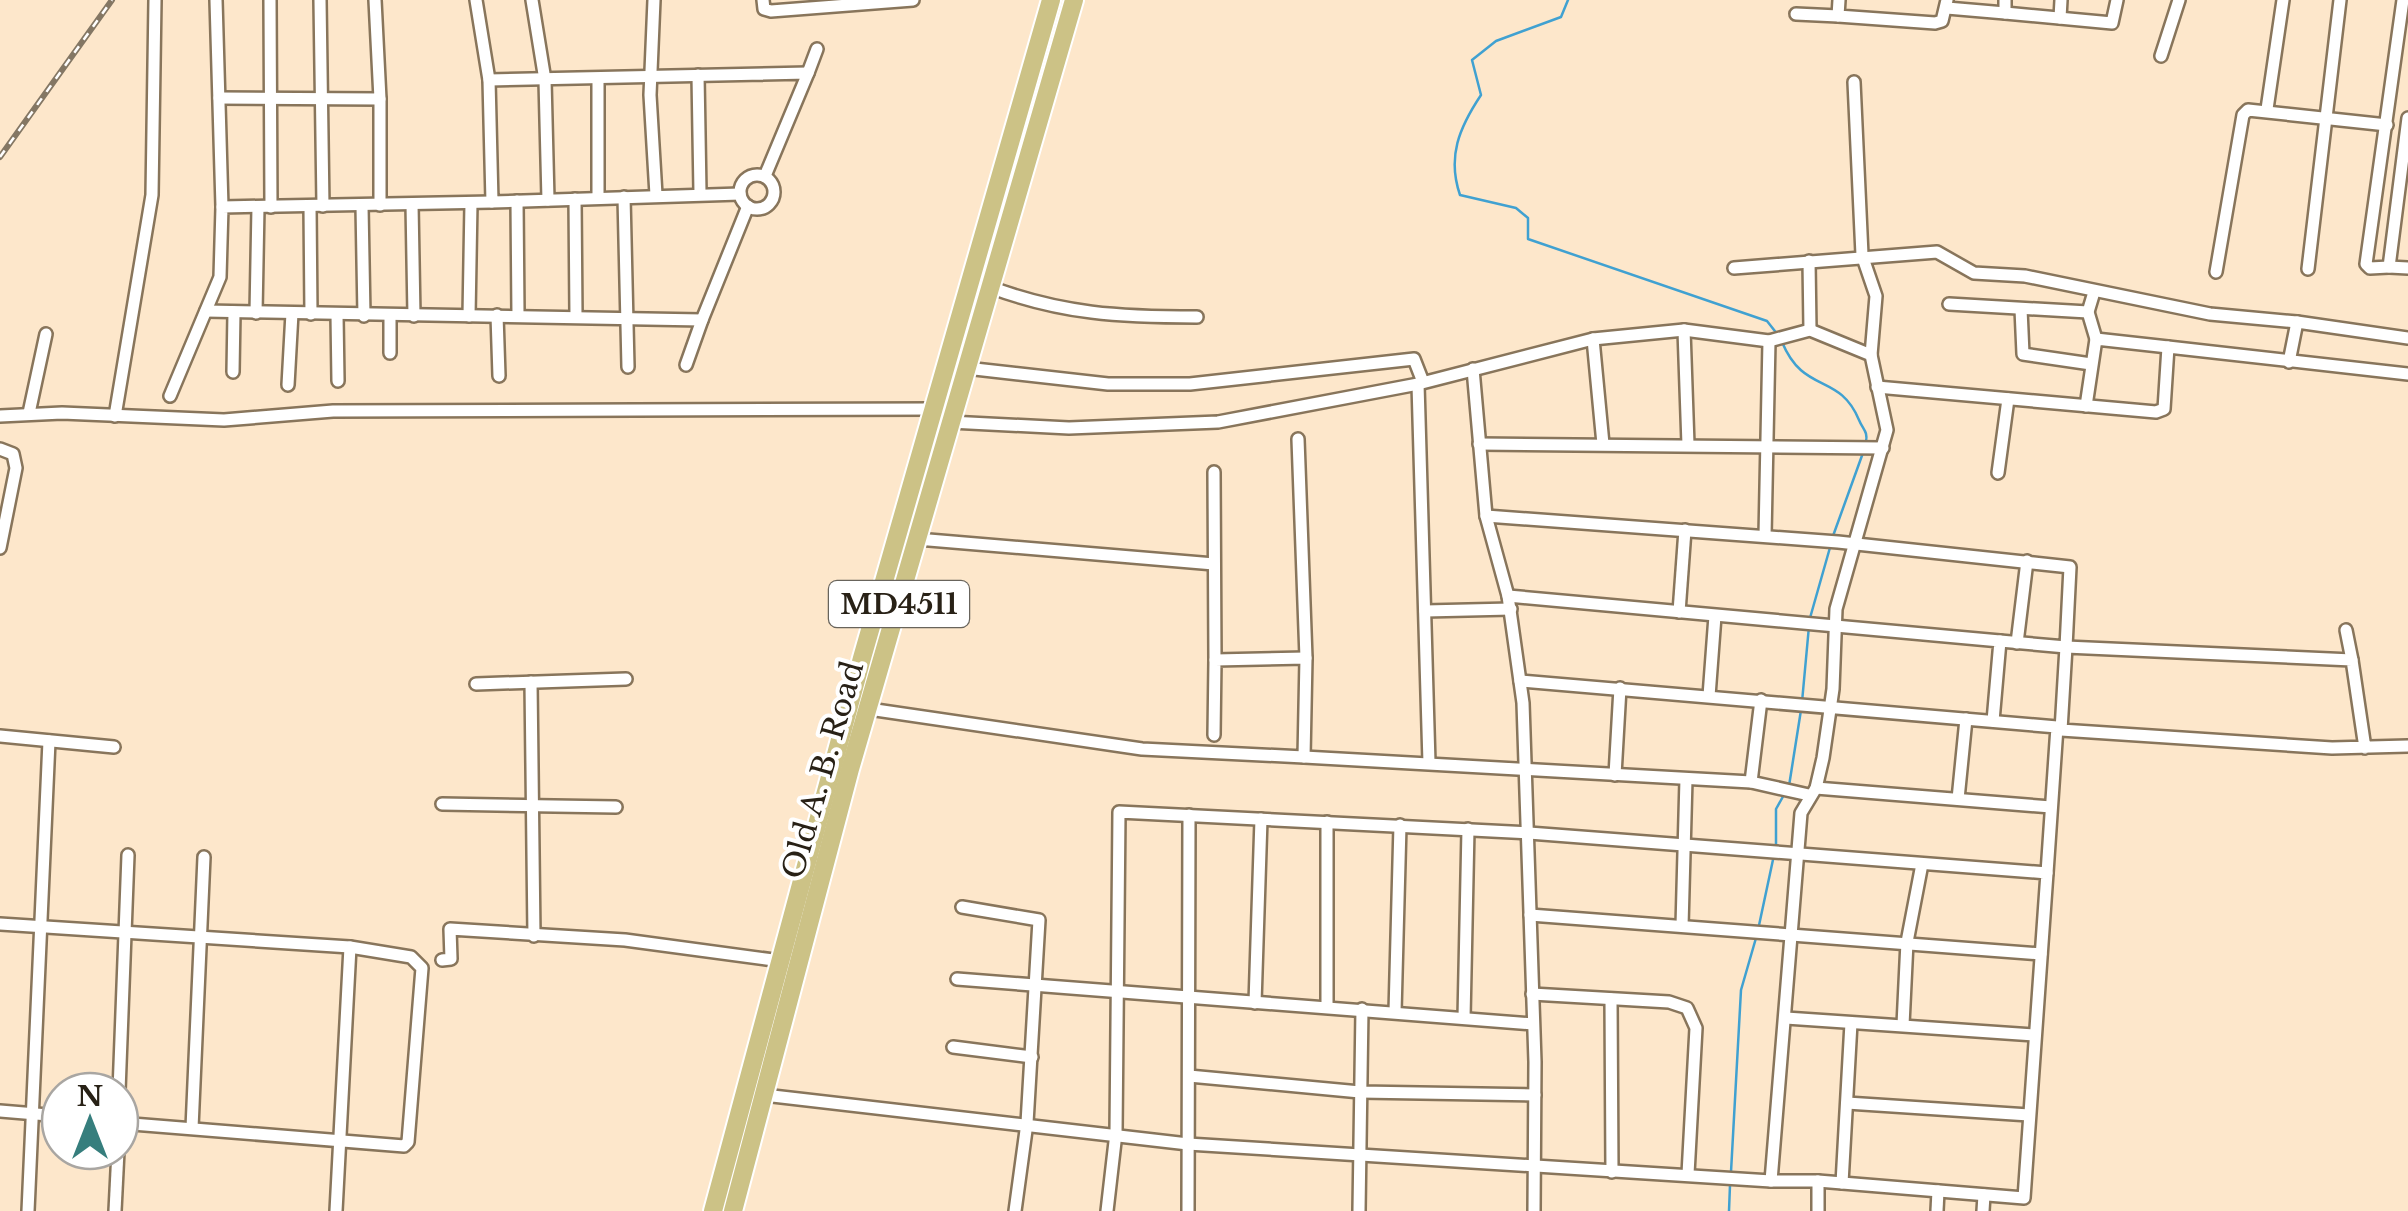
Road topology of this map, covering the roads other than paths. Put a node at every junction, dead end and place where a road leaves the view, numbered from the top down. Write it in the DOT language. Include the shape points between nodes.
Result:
graph roads {
  1 [pos="155,0"];
  2 [pos="216,0"];
  3 [pos="270,0"];
  4 [pos="320,0"];
  5 [pos="375,0"];
  6 [pos="476,0"];
  7 [pos="532,0"];
  8 [pos="654,0"];
  9 [pos="762,0"];
  10 [pos="913,0"];
  11 [pos="1051,0"];
  12 [pos="1074,0"];
  13 [pos="1839,0"];
  14 [pos="2061,0"];
  15 [pos="2117,0"];
  16 [pos="2178,0"];
  17 [pos="2283,0"];
  18 [pos="2340,0"];
  19 [pos="2393,0"];
  20 [pos="1947,4"];
  21 [pos="2005,6"];
  22 [pos="2404,11"];
  23 [pos="1796,14"];
  24 [pos="1838,16"];
  25 [pos="2060,18"];
  26 [pos="1036,48"];
  27 [pos="817,50"];
  28 [pos="1056,56"];
  29 [pos="2161,56"];
  30 [pos="808,72"];
  31 [pos="698,75"];
  32 [pos="650,78"];
  33 [pos="598,79"];
  34 [pos="489,80"];
  35 [pos="545,80"];
  36 [pos="1854,82"];
  37 [pos="220,98"];
  38 [pos="271,99"];
  39 [pos="323,99"];
  40 [pos="380,99"];
  41 [pos="2267,109"];
  42 [pos="2327,118"];
  43 [pos="2408,118"];
  44 [pos="2387,125"];
  45 [pos="765,176"];
  46 [pos="700,193"];
  47 [pos="740,194"];
  48 [pos="656,195"];
  49 [pos="624,197"];
  50 [pos="598,198"];
  51 [pos="575,199"];
  52 [pos="548,200"];
  53 [pos="517,201"];
  54 [pos="492,202"];
  55 [pos="471,203"];
  56 [pos="412,204"];
  57 [pos="380,205"];
  58 [pos="222,206"];
  59 [pos="316,206"];
  60 [pos="362,206"];
  61 [pos="748,206"];
  62 [pos="264,207"];
  63 [pos="1862,256"];
  64 [pos="1809,260"];
  65 [pos="2389,267"];
  66 [pos="1734,268"];
  67 [pos="2408,268"];
  68 [pos="2308,269"];
  69 [pos="2216,272"];
  70 [pos="990,287"];
  71 [pos="2094,292"];
  72 [pos="1949,304"];
  73 [pos="2021,308"];
  74 [pos="206,311"];
  75 [pos="234,312"];
  76 [pos="256,312"];
  77 [pos="2088,312"];
  78 [pos="292,313"];
  79 [pos="311,314"];
  80 [pos="337,315"];
  81 [pos="497,315"];
  82 [pos="518,315"];
  83 [pos="364,316"];
  84 [pos="390,316"];
  85 [pos="414,316"];
  86 [pos="469,316"];
  87 [pos="576,316"];
  88 [pos="626,316"];
  89 [pos="1196,317"];
  90 [pos="702,320"];
  91 [pos="2296,322"];
  92 [pos="1684,330"];
  93 [pos="1810,330"];
  94 [pos="46,334"];
  95 [pos="2408,338"];
  96 [pos="1594,339"];
  97 [pos="2096,339"];
  98 [pos="1773,340"];
  99 [pos="2168,347"];
  100 [pos="390,352"];
  101 [pos="1871,355"];
  102 [pos="2289,362"];
  103 [pos="2091,364"];
  104 [pos="686,365"];
  105 [pos="628,367"];
  106 [pos="966,368"];
  107 [pos="1473,369"];
  108 [pos="233,372"];
  109 [pos="2408,374"];
  110 [pos="499,376"];
  111 [pos="338,381"];
  112 [pos="1420,383"];
  113 [pos="288,385"];
  114 [pos="1877,387"];
  115 [pos="170,396"];
  116 [pos="2008,399"];
  117 [pos="2086,406"];
  118 [pos="934,410"];
  119 [pos="29,413"];
  120 [pos="0,416"];
  121 [pos="115,416"];
  122 [pos="950,422"];
  123 [pos="1298,439"];
  124 [pos="1479,444"];
  125 [pos="1603,444"];
  126 [pos="1688,445"];
  127 [pos="1767,445"];
  128 [pos="1870,447"];
  129 [pos="0,450"];
  130 [pos="1214,472"];
  131 [pos="1998,474"];
  132 [pos="1486,516"];
  133 [pos="1684,530"];
  134 [pos="1765,536"];
  135 [pos="917,539"];
  136 [pos="1852,544"];
  137 [pos="0,548"];
  138 [pos="2027,561"];
  139 [pos="1214,564"];
  140 [pos="1509,602"];
  141 [pos="1424,611"];
  142 [pos="1679,612"];
  143 [pos="1716,616"];
  144 [pos="1835,627"];
  145 [pos="2346,630"];
  146 [pos="2000,641"];
  147 [pos="2017,643"];
  148 [pos="2066,647"];
  149 [pos="1306,658"];
  150 [pos="1215,660"];
  151 [pos="2352,660"];
  152 [pos="626,679"];
  153 [pos="1520,681"];
  154 [pos="531,682"];
  155 [pos="476,684"];
  156 [pos="1620,688"];
  157 [pos="1709,696"];
  158 [pos="1761,700"];
  159 [pos="1824,705"];
  160 [pos="869,709"];
  161 [pos="1966,718"];
  162 [pos="1993,721"];
  163 [pos="1214,735"];
  164 [pos="0,736"];
  165 [pos="49,741"];
  166 [pos="2408,746"];
  167 [pos="114,747"];
  168 [pos="2364,748"];
  169 [pos="1304,756"];
  170 [pos="1429,763"];
  171 [pos="1524,768"];
  172 [pos="1615,775"];
  173 [pos="1686,779"];
  174 [pos="1752,782"];
  175 [pos="1812,791"];
  176 [pos="1958,799"];
  177 [pos="532,803"];
  178 [pos="442,804"];
  179 [pos="2052,806"];
  180 [pos="616,807"];
  181 [pos="1189,816"];
  182 [pos="1261,819"];
  183 [pos="1327,822"];
  184 [pos="1400,825"];
  185 [pos="1468,829"];
  186 [pos="1528,833"];
  187 [pos="1684,844"];
  188 [pos="1790,852"];
  189 [pos="128,855"];
  190 [pos="204,857"];
  191 [pos="1922,864"];
  192 [pos="2047,873"];
  193 [pos="962,907"];
  194 [pos="1530,915"];
  195 [pos="0,924"];
  196 [pos="1682,926"];
  197 [pos="41,927"];
  198 [pos="126,934"];
  199 [pos="1791,934"];
  200 [pos="534,936"];
  201 [pos="200,940"];
  202 [pos="1907,942"];
  203 [pos="350,947"];
  204 [pos="2041,954"];
  205 [pos="442,960"];
  206 [pos="781,961"];
  207 [pos="957,978"];
  208 [pos="1036,987"];
  209 [pos="1117,992"];
  210 [pos="1532,994"];
  211 [pos="1188,999"];
  212 [pos="1612,999"];
  213 [pos="1255,1003"];
  214 [pos="1327,1007"];
  215 [pos="1362,1009"];
  216 [pos="1395,1012"];
  217 [pos="1464,1018"];
  218 [pos="1786,1018"];
  219 [pos="1851,1023"];
  220 [pos="1533,1024"];
  221 [pos="1903,1026"];
  222 [pos="2035,1035"];
  223 [pos="954,1046"];
  224 [pos="1032,1057"];
  225 [pos="120,1071"];
  226 [pos="1190,1076"];
  227 [pos="1360,1092"];
  228 [pos="764,1095"];
  229 [pos="1535,1095"];
  230 [pos="1847,1104"];
  231 [pos="0,1111"];
  232 [pos="32,1113"];
  233 [pos="40,1114"];
  234 [pos="2029,1115"];
  235 [pos="1027,1122"];
  236 [pos="140,1124"];
  237 [pos="192,1128"];
  238 [pos="1116,1133"];
  239 [pos="339,1142"];
  240 [pos="1188,1144"];
  241 [pos="1358,1154"];
  242 [pos="1534,1166"];
  243 [pos="117,1171"];
  244 [pos="1612,1172"];
  245 [pos="1688,1174"];
  246 [pos="1771,1181"];
  247 [pos="1818,1181"];
  248 [pos="1842,1184"];
  249 [pos="1938,1192"];
  250 [pos="1984,1195"];
  251 [pos="28,1211"];
  252 [pos="116,1211"];
  253 [pos="336,1211"];
  254 [pos="713,1211"];
  255 [pos="733,1211"];
  256 [pos="1014,1211"];
  257 [pos="1107,1211"];
  258 [pos="1188,1211"];
  259 [pos="1359,1211"];
  260 [pos="1534,1211"];
  261 [pos="1818,1211"];
  262 [pos="1937,1211"];
  263 [pos="1983,1211"];
  1 -- 121 [label="street" via="152,195"];
  2 -- 37 [label="street"];
  3 -- 38 [label="street"];
  4 -- 39 [label="street"];
  5 -- 40 [label="street"];
  6 -- 34 [label="street"];
  7 -- 35 [label="street"];
  8 -- 32 [label="street"];
  9 -- 10 [label="street" via="770,11"];
  11 -- 26 [label="main road, Old A. B. Road / MD4511"];
  12 -- 28 [label="main road, Old A. B. Road / MD4511"];
  13 -- 24 [label="street"];
  14 -- 25 [label="street"];
  15 -- 25 [label="street" via="2112,23"];
  16 -- 29 [label="street"];
  17 -- 41 [label="street"];
  18 -- 42 [label="street"];
  19 -- 22 [label="street"];
  20 -- 21 [label="street"];
  20 -- 24 [label="street" via="1935,24"];
  21 -- 25 [label="street"];
  22 -- 44 [label="street"];
  23 -- 24 [label="street"];
  26 -- 28 [label="main road"];
  26 -- 118 [label="main road, Old A. B. Road / MD4511"];
  27 -- 30 [label="street"];
  28 -- 70 [label="main road, Old A. B. Road / MD4511"];
  30 -- 31 [label="street"];
  30 -- 45 [label="street"];
  31 -- 32 [label="street"];
  31 -- 46 [label="street"];
  32 -- 33 [label="street"];
  32 -- 48 [label="street"];
  33 -- 35 [label="street"];
  33 -- 50 [label="street"];
  34 -- 35 [label="street"];
  34 -- 54 [label="street"];
  35 -- 52 [label="street"];
  36 -- 63 [label="street"];
  37 -- 38 [label="street"];
  37 -- 58 [label="street"];
  38 -- 39 [label="street"];
  38 -- 62 [label="street"];
  39 -- 40 [label="street"];
  39 -- 59 [label="street"];
  40 -- 57 [label="street"];
  41 -- 42 [label="street"];
  41 -- 69 [label="street" via="2243,116"];
  42 -- 44 [label="street"];
  42 -- 68 [label="street"];
  43 -- 65 [label="street"];
  44 -- 65 [label="street" via="2366,264"];
  45 -- 47 [label="street" via="748,177"];
  45 -- 61 [label="street" via="773,199 762,208"];
  46 -- 47 [label="street"];
  46 -- 48 [label="street"];
  47 -- 61 [label="street"];
  48 -- 49 [label="street"];
  49 -- 50 [label="street"];
  49 -- 88 [label="street"];
  50 -- 51 [label="street"];
  51 -- 52 [label="street"];
  51 -- 87 [label="street"];
  52 -- 53 [label="street"];
  53 -- 54 [label="street"];
  53 -- 82 [label="street"];
  54 -- 55 [label="street"];
  55 -- 56 [label="street"];
  55 -- 86 [label="street"];
  56 -- 57 [label="street"];
  56 -- 85 [label="street"];
  57 -- 60 [label="street"];
  58 -- 62 [label="street"];
  58 -- 74 [label="street" via="220,278"];
  59 -- 60 [label="street"];
  59 -- 62 [label="street"];
  59 -- 79 [label="street"];
  60 -- 83 [label="street"];
  61 -- 90 [label="street"];
  62 -- 76 [label="street"];
  63 -- 64 [label="street"];
  63 -- 71 [label="street" via="1937,252 1966,271"];
  63 -- 101 [label="street" via="1876,296"];
  64 -- 66 [label="street"];
  64 -- 93 [label="street"];
  65 -- 67 [label="street"];
  70 -- 89 [label="street" via="1083,314"];
  70 -- 106 [label="main road, Old A. B. Road / MD4511"];
  71 -- 77 [label="street"];
  71 -- 91 [label="street"];
  72 -- 73 [label="street"];
  73 -- 77 [label="street"];
  73 -- 103 [label="street" via="2023,354"];
  74 -- 75 [label="street"];
  74 -- 115 [label="street"];
  75 -- 76 [label="street"];
  75 -- 108 [label="street"];
  76 -- 78 [label="street"];
  77 -- 97 [label="street"];
  78 -- 79 [label="street"];
  78 -- 113 [label="street"];
  79 -- 80 [label="street"];
  80 -- 83 [label="street"];
  80 -- 111 [label="street"];
  81 -- 82 [label="street"];
  81 -- 86 [label="street"];
  81 -- 110 [label="street"];
  82 -- 87 [label="street"];
  83 -- 84 [label="street"];
  84 -- 85 [label="street"];
  84 -- 100 [label="street"];
  85 -- 86 [label="street"];
  87 -- 88 [label="street"];
  88 -- 90 [label="street"];
  88 -- 105 [label="street"];
  90 -- 104 [label="street"];
  91 -- 95 [label="street"];
  91 -- 102 [label="street"];
  92 -- 96 [label="street"];
  92 -- 98 [label="street"];
  92 -- 126 [label="street"];
  93 -- 98 [label="street"];
  93 -- 101 [label="street"];
  94 -- 119 [label="street"];
  96 -- 107 [label="street"];
  96 -- 125 [label="street"];
  97 -- 99 [label="street"];
  97 -- 103 [label="street"];
  98 -- 127 [label="street"];
  99 -- 102 [label="street"];
  99 -- 117 [label="street" via="2164,409"];
  101 -- 114 [label="street"];
  102 -- 109 [label="street"];
  103 -- 117 [label="street"];
  106 -- 112 [label="street" via="1108,384 1190,384 1414,359"];
  106 -- 122 [label="main road, Old A. B. Road / MD4511"];
  107 -- 112 [label="street"];
  107 -- 124 [label="street"];
  112 -- 122 [label="street" via="1218,422 1069,428"];
  112 -- 141 [label="street"];
  114 -- 116 [label="street"];
  114 -- 128 [label="street" via="1886,412"];
  116 -- 117 [label="street"];
  116 -- 131 [label="street"];
  118 -- 121 [label="street"];
  118 -- 206 [label="main road, Old A. B. Road / MD4511"];
  119 -- 120 [label="street"];
  119 -- 121 [label="street"];
  122 -- 135 [label="main road, Old A. B. Road / MD4511"];
  123 -- 149 [label="street"];
  124 -- 125 [label="street"];
  124 -- 132 [label="street"];
  125 -- 126 [label="street"];
  126 -- 127 [label="street"];
  127 -- 128 [label="street"];
  127 -- 134 [label="street"];
  128 -- 136 [label="street"];
  129 -- 137 [label="street" via="13,454 16,468"];
  130 -- 139 [label="street"];
  132 -- 133 [label="street"];
  132 -- 140 [label="street"];
  133 -- 134 [label="street"];
  133 -- 142 [label="street"];
  134 -- 136 [label="street"];
  135 -- 139 [label="street"];
  135 -- 160 [label="main road, Old A. B. Road / MD4511"];
  136 -- 138 [label="street"];
  136 -- 144 [label="street"];
  138 -- 147 [label="street"];
  138 -- 148 [label="street" via="2070,567"];
  139 -- 150 [label="street"];
  140 -- 141 [label="street"];
  140 -- 142 [label="street"];
  140 -- 153 [label="street"];
  141 -- 170 [label="street"];
  142 -- 143 [label="street"];
  143 -- 144 [label="street"];
  143 -- 157 [label="street"];
  144 -- 146 [label="street"];
  144 -- 159 [label="street"];
  145 -- 151 [label="street"];
  146 -- 147 [label="street"];
  146 -- 162 [label="street"];
  147 -- 148 [label="street"];
  148 -- 151 [label="street"];
  148 -- 168 [label="street" via="2061,730"];
  149 -- 150 [label="street"];
  149 -- 169 [label="street"];
  150 -- 163 [label="street"];
  151 -- 168 [label="street"];
  152 -- 154 [label="street"];
  153 -- 156 [label="street"];
  153 -- 171 [label="street"];
  154 -- 155 [label="street"];
  154 -- 177 [label="street"];
  156 -- 157 [label="street"];
  156 -- 172 [label="street"];
  157 -- 158 [label="street"];
  158 -- 159 [label="street"];
  158 -- 174 [label="street"];
  159 -- 161 [label="street"];
  159 -- 175 [label="street"];
  160 -- 169 [label="street" via="1142,749"];
  160 -- 228 [label="main road, Old A. B. Road / MD4511"];
  161 -- 162 [label="street"];
  161 -- 176 [label="street"];
  162 -- 179 [label="street" via="2057,727"];
  164 -- 165 [label="street"];
  165 -- 167 [label="street"];
  165 -- 197 [label="street"];
  166 -- 168 [label="street"];
  169 -- 170 [label="street"];
  170 -- 171 [label="street"];
  171 -- 172 [label="street"];
  171 -- 186 [label="street"];
  172 -- 173 [label="street"];
  173 -- 174 [label="street"];
  173 -- 187 [label="street"];
  174 -- 175 [label="street"];
  175 -- 176 [label="street"];
  175 -- 188 [label="street"];
  176 -- 179 [label="street"];
  177 -- 178 [label="street"];
  177 -- 180 [label="street"];
  177 -- 200 [label="street"];
  179 -- 192 [label="street"];
  181 -- 182 [label="street"];
  181 -- 209 [label="street" via="1119,812"];
  181 -- 211 [label="street"];
  182 -- 183 [label="street"];
  182 -- 213 [label="street"];
  183 -- 184 [label="street"];
  183 -- 214 [label="street"];
  184 -- 185 [label="street"];
  184 -- 216 [label="street"];
  185 -- 186 [label="street"];
  185 -- 217 [label="street"];
  186 -- 187 [label="street"];
  186 -- 194 [label="street"];
  187 -- 188 [label="street"];
  187 -- 196 [label="street"];
  188 -- 191 [label="street"];
  188 -- 199 [label="street"];
  189 -- 198 [label="street"];
  190 -- 201 [label="street"];
  191 -- 192 [label="street"];
  191 -- 202 [label="street"];
  192 -- 204 [label="street"];
  193 -- 208 [label="street" via="1039,920"];
  194 -- 196 [label="street"];
  194 -- 210 [label="street"];
  195 -- 197 [label="street"];
  196 -- 199 [label="street"];
  197 -- 198 [label="street"];
  197 -- 232 [label="street"];
  198 -- 201 [label="street"];
  198 -- 225 [label="street"];
  199 -- 202 [label="street"];
  199 -- 218 [label="street"];
  200 -- 205 [label="street" via="450,929 450,959"];
  200 -- 206 [label="street" via="625,940"];
  201 -- 203 [label="street"];
  201 -- 237 [label="street"];
  202 -- 204 [label="street"];
  202 -- 221 [label="street"];
  203 -- 239 [label="street"];
  203 -- 239 [label="street" via="411,957 422,968 408,1142 393,1149"];
  204 -- 222 [label="street"];
  206 -- 254 [label="main road, Old A. B. Road / MD4511"];
  207 -- 208 [label="street"];
  208 -- 209 [label="street"];
  208 -- 224 [label="street"];
  209 -- 211 [label="street"];
  209 -- 238 [label="street"];
  210 -- 212 [label="street"];
  210 -- 220 [label="street"];
  211 -- 213 [label="street"];
  211 -- 226 [label="street"];
  212 -- 244 [label="street"];
  212 -- 245 [label="street" via="1669,1002 1693,1017"];
  213 -- 214 [label="street"];
  214 -- 215 [label="street"];
  215 -- 216 [label="street"];
  215 -- 227 [label="street"];
  216 -- 217 [label="street"];
  217 -- 220 [label="street"];
  218 -- 219 [label="street"];
  218 -- 246 [label="street"];
  219 -- 221 [label="street"];
  219 -- 230 [label="street"];
  220 -- 229 [label="street"];
  221 -- 222 [label="street"];
  222 -- 234 [label="street"];
  223 -- 224 [label="street"];
  224 -- 235 [label="street"];
  226 -- 227 [label="street"];
  226 -- 240 [label="street"];
  227 -- 229 [label="street"];
  227 -- 241 [label="street"];
  228 -- 235 [label="street"];
  228 -- 255 [label="main road, Old A. B. Road / MD4511"];
  229 -- 242 [label="street"];
  230 -- 234 [label="street"];
  230 -- 248 [label="street"];
  231 -- 232 [label="street"];
  232 -- 233 [label="street"];
  232 -- 251 [label="street"];
  234 -- 250 [label="street" via="2024,1198"];
  235 -- 238 [label="street"];
  235 -- 256 [label="street"];
  236 -- 237 [label="street"];
  237 -- 239 [label="street"];
  238 -- 240 [label="street"];
  238 -- 257 [label="street"];
  239 -- 253 [label="street"];
  240 -- 241 [label="street"];
  240 -- 258 [label="street"];
  241 -- 242 [label="street"];
  241 -- 259 [label="street"];
  242 -- 244 [label="street"];
  242 -- 260 [label="street"];
  243 -- 252 [label="street"];
  244 -- 245 [label="street"];
  245 -- 246 [label="street"];
  246 -- 247 [label="street"];
  247 -- 248 [label="street"];
  247 -- 261 [label="street"];
  248 -- 249 [label="street"];
  249 -- 250 [label="street"];
  249 -- 262 [label="street"];
  250 -- 263 [label="street"];
}
